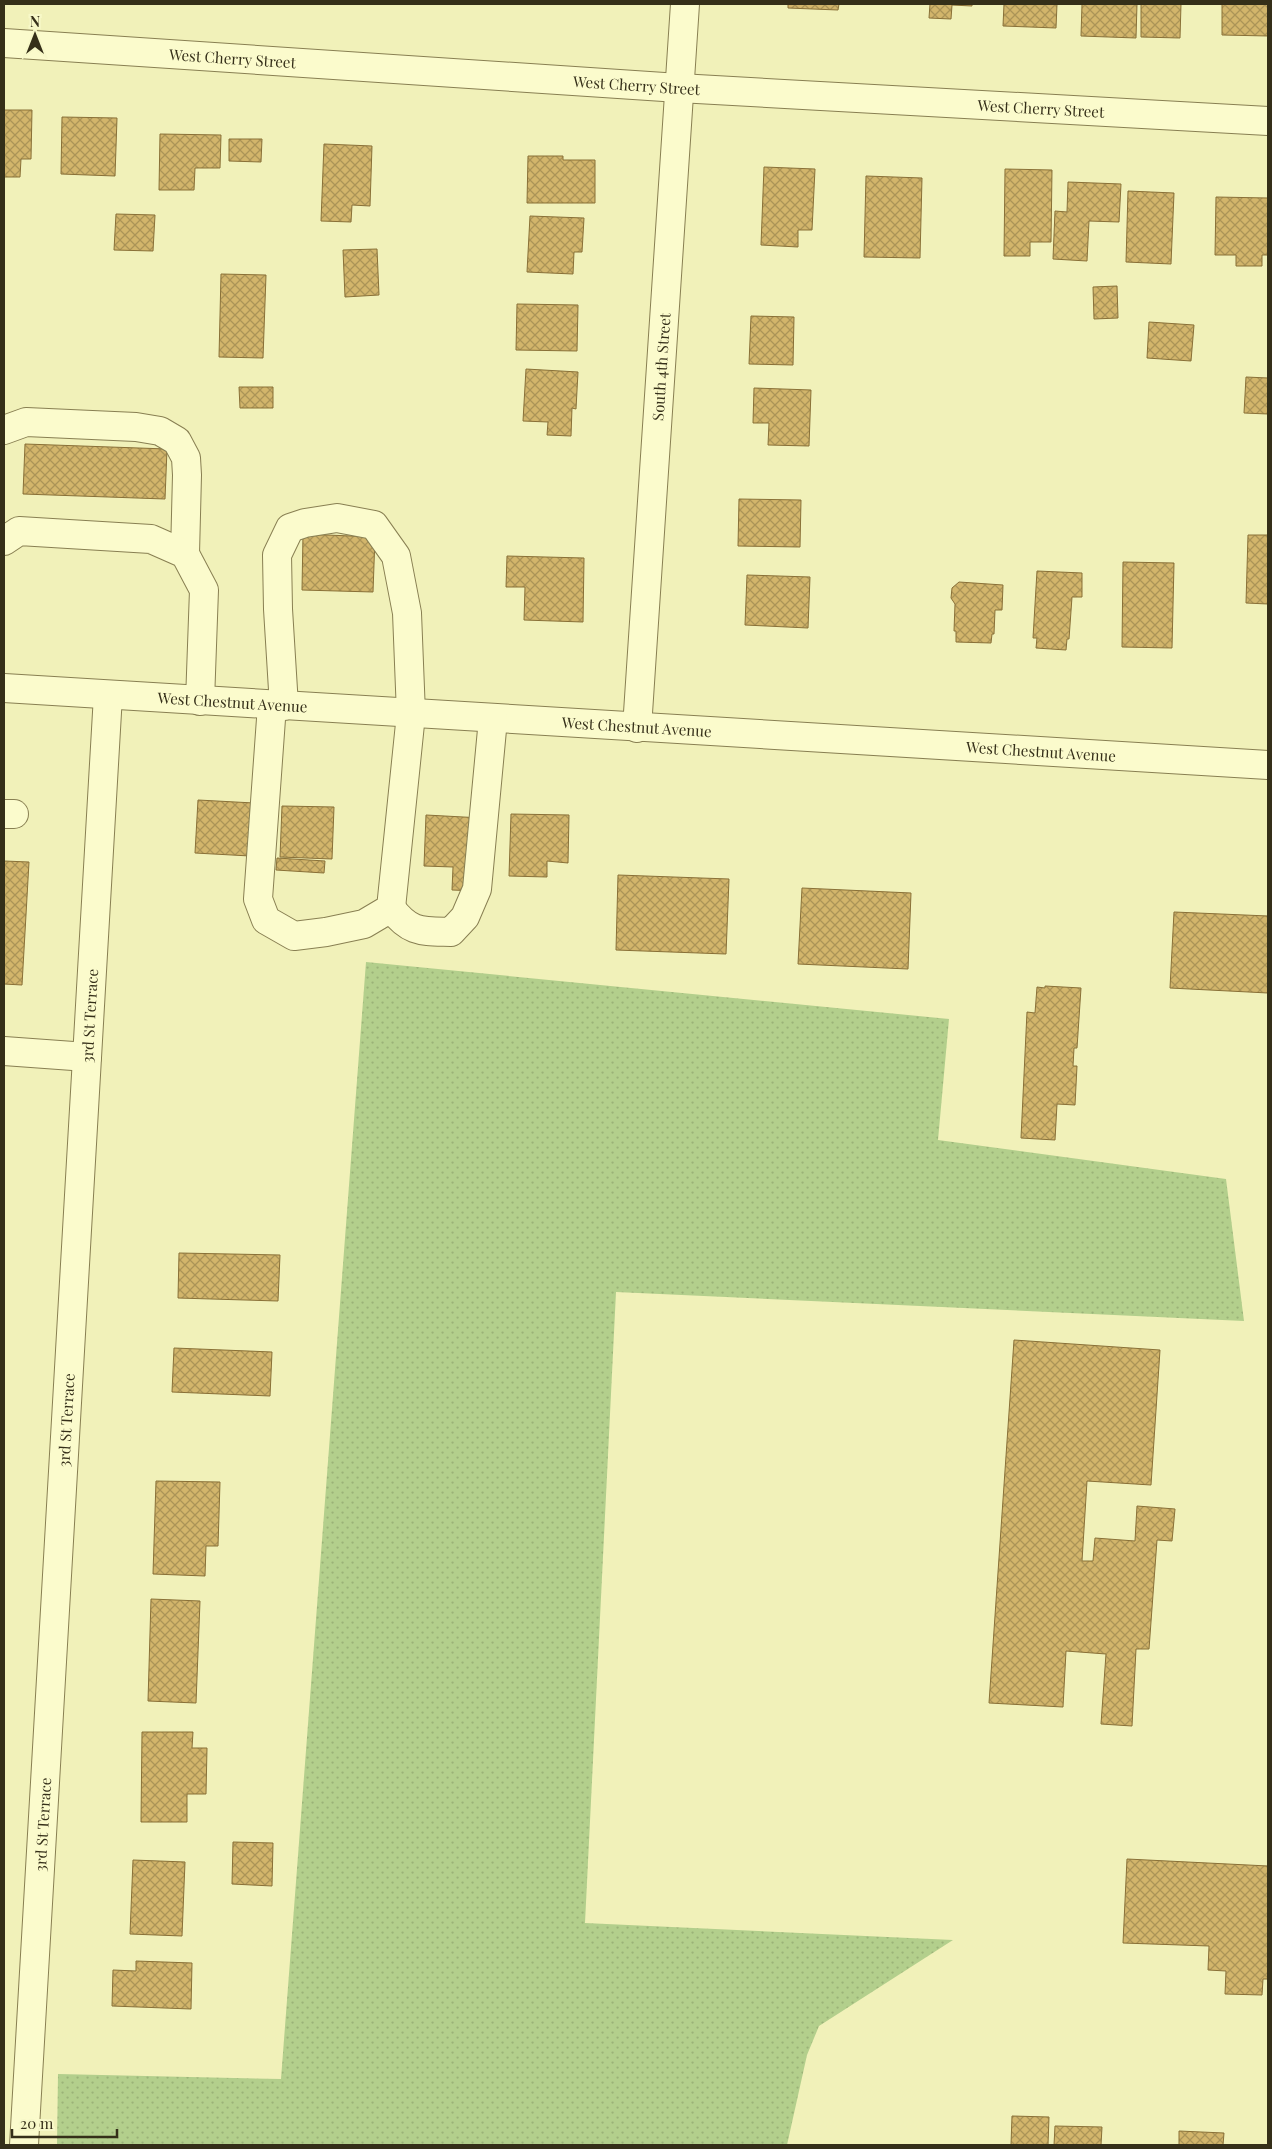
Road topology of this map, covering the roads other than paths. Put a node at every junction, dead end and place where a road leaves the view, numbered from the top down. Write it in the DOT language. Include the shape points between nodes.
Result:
graph roads {
  1 [pos="685,4"];
  2 [pos="4,43"];
  3 [pos="680,88"];
  4 [pos="1268,121"];
  5 [pos="4,430"];
  6 [pos="4,541"];
  7 [pos="185,554"];
  8 [pos="4,688"];
  9 [pos="108,695"];
  10 [pos="200,701"];
  11 [pos="278,706"];
  12 [pos="411,714"];
  13 [pos="493,719"];
  14 [pos="637,728"];
  15 [pos="1268,765"];
  16 [pos="391,908"];
  17 [pos="4,1051"];
  18 [pos="87,1057"];
  19 [pos="24,2145"];
  1 -- 3 [label="street, South 4th Street"];
  2 -- 3 [label="street, West Cherry Street"];
  3 -- 4 [label="street, West Cherry Street"];
  3 -- 14 [label="street, South 4th Street"];
  5 -- 7 [label="street" via="26,422 136,427 160,431 177,441 186,458"];
  6 -- 7 [label="street" via="19,531 151,540"];
  7 -- 10 [label="street" via="204,590"];
  8 -- 9 [label="street, West Chestnut Avenue"];
  9 -- 10 [label="street, West Chestnut Avenue"];
  9 -- 18 [label="street, 3rd St Terrace"];
  10 -- 11 [label="street, West Chestnut Avenue"];
  11 -- 12 [label="street, West Chestnut Avenue"];
  11 -- 12 [label="street" via="277,555 290,528 337,518 374,525 396,556 407,613"];
  11 -- 16 [label="street" via="258,899 266,920 294,936 364,924"];
  12 -- 13 [label="street, West Chestnut Avenue"];
  12 -- 16 [label="street"];
  13 -- 14 [label="street, West Chestnut Avenue"];
  13 -- 16 [label="street" via="477,889 465,917 451,932 422,931 403,922"];
  14 -- 15 [label="street, West Chestnut Avenue"];
  17 -- 18 [label="street"];
  18 -- 19 [label="street, 3rd St Terrace"];
}
